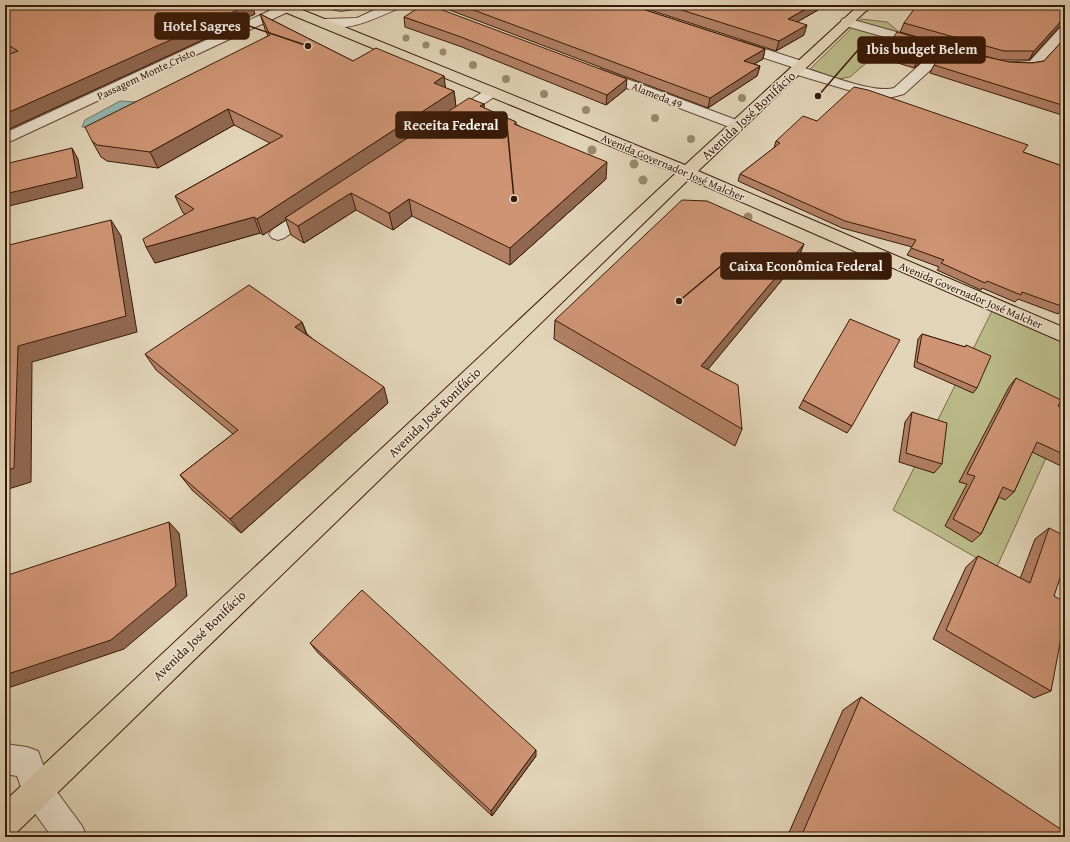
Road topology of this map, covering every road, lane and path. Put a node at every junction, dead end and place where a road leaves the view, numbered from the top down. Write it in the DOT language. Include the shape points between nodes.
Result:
graph roads {
  1 [pos="330,5"];
  2 [pos="357,5"];
  3 [pos="395,5"];
  4 [pos="860,6"];
  5 [pos="283,7"];
  6 [pos="847,22"];
  7 [pos="324,23"];
  8 [pos="1065,31"];
  9 [pos="724,40"];
  10 [pos="943,51"];
  11 [pos="798,68"];
  12 [pos="590,69"];
  13 [pos="492,92"];
  14 [pos="737,125"];
  15 [pos="440,126"];
  16 [pos="5,139"];
  17 [pos="687,172"];
  18 [pos="323,204"];
  19 [pos="278,234"];
  20 [pos="1065,336"];
  21 [pos="5,759"];
  22 [pos="37,790"];
  23 [pos="5,822"];
  24 [pos="71,837"];
  1 -- 2 [label="street"];
  3 -- 7 [label="street" via="360,21"];
  4 -- 6 [label="main road, Avenida José Bonifácio"];
  5 -- 7 [label="main road, Avenida Governador José Malcher"];
  5 -- 16 [label="street, Passagem Monte Cristo"];
  6 -- 10 [label="street"];
  6 -- 11 [label="main road, Avenida José Bonifácio"];
  7 -- 13 [label="main road, Avenida Governador José Malcher"];
  8 -- 10 [label="street" via="1034,65 995,64"];
  9 -- 11 [label="street"];
  10 -- 11 [label="street" via="899,91 889,94 873,93"];
  11 -- 14 [label="main road, Avenida José Bonifácio"];
  12 -- 14 [label="street, Alameda 49"];
  13 -- 15 [label="street"];
  13 -- 17 [label="main road, Avenida Governador José Malcher"];
  14 -- 17 [label="main road, Avenida José Bonifácio"];
  17 -- 20 [label="main road, Avenida Governador José Malcher"];
  17 -- 22 [label="main road, Avenida José Bonifácio"];
  18 -- 19 [label="street"];
  21 -- 22 [label="street" via="27,762"];
  22 -- 23 [label="main road, Avenida José Bonifácio"];
  22 -- 24 [label="street"];
}
